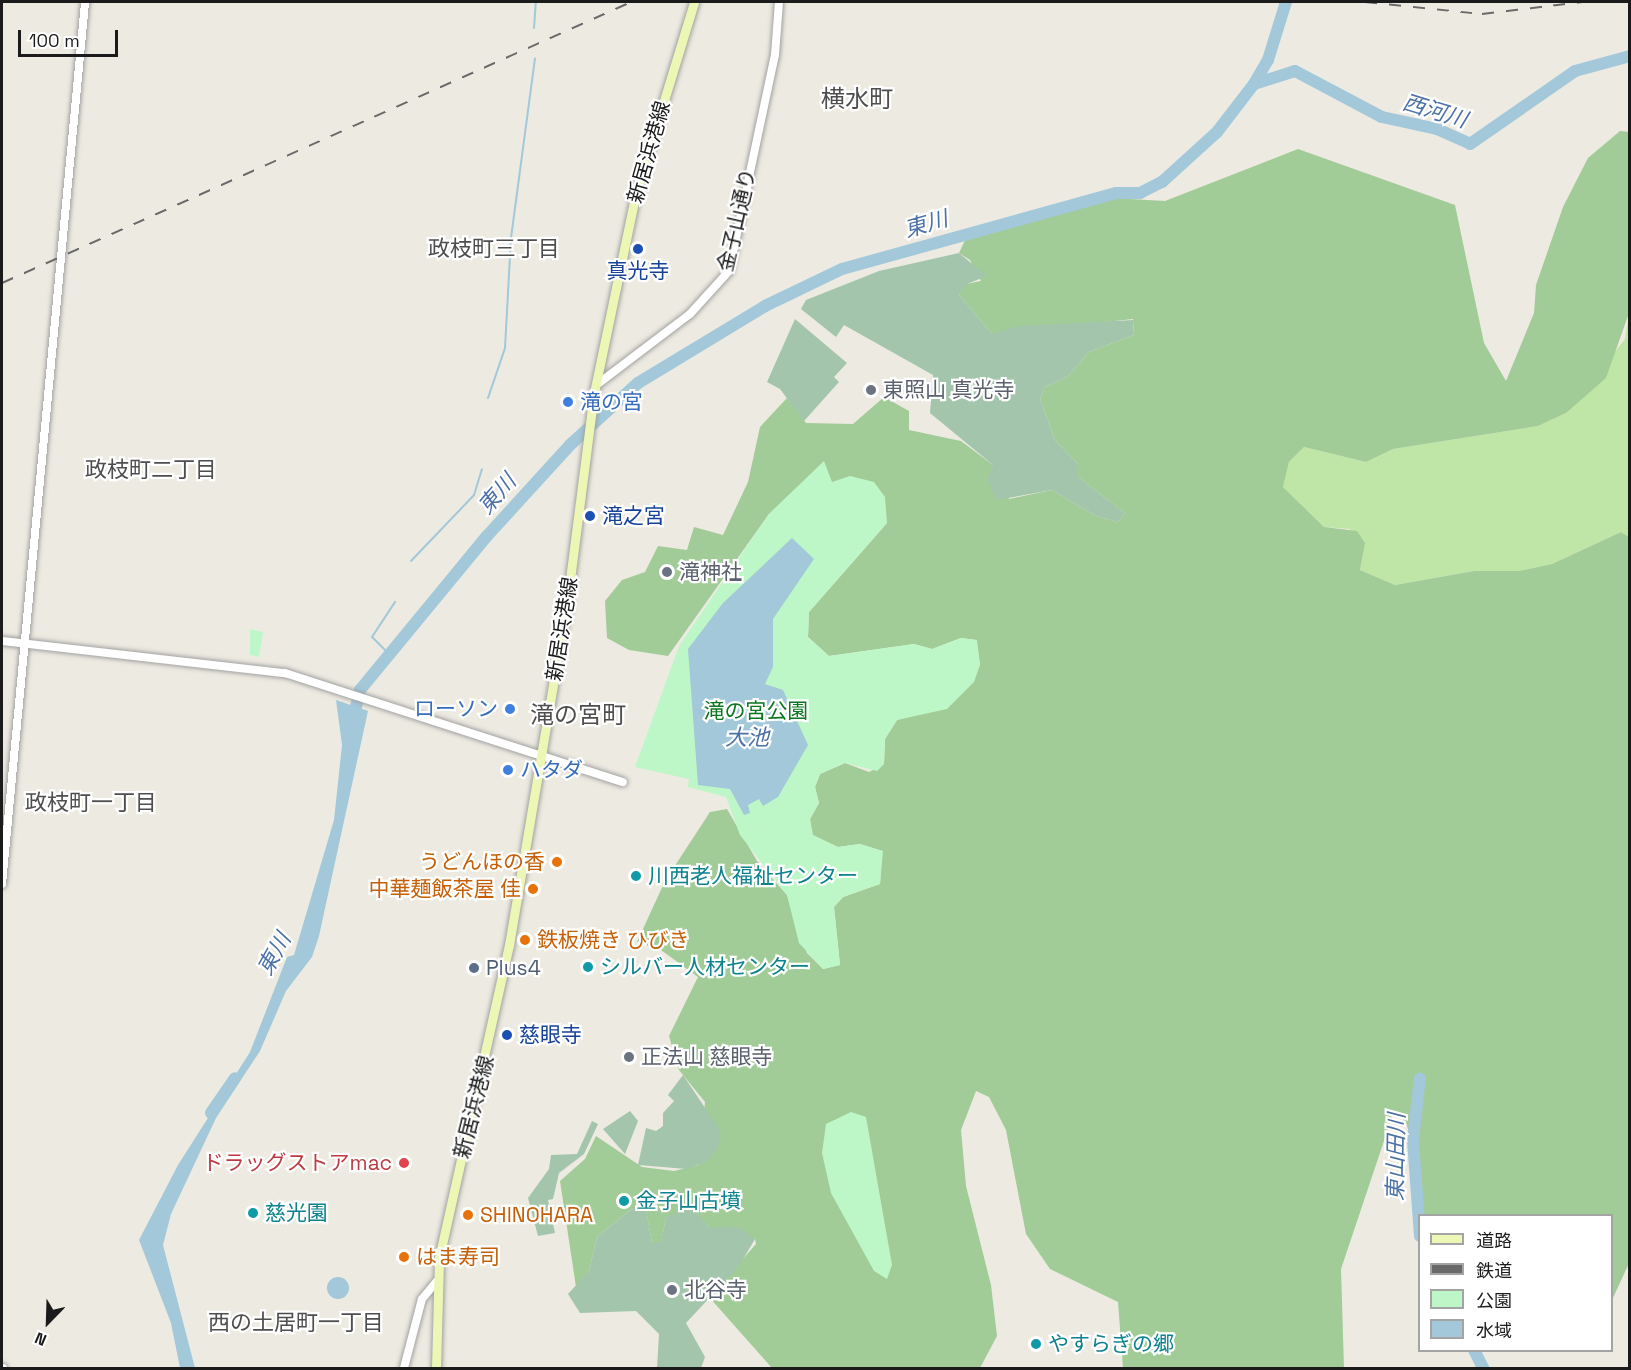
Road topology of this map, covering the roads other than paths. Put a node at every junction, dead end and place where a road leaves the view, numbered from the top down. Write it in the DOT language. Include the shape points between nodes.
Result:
graph roads {
  1 [pos="85,2"];
  2 [pos="694,2"];
  3 [pos="779,2"];
  4 [pos="599,382"];
  5 [pos="2,641"];
  6 [pos="24,643"];
  7 [pos="542,752"];
  8 [pos="623,782"];
  9 [pos="2,884"];
  10 [pos="437,1281"];
  11 [pos="404,1368"];
  12 [pos="436,1368"];
  1 -- 6 [label="street"];
  2 -- 4 [label="main road, 新居浜港線" via="636,192"];
  3 -- 4 [label="street, 金子山通り" via="775,55 729,272 690,314"];
  4 -- 7 [label="main road, 新居浜港線" via="591,411"];
  5 -- 6 [label="street"];
  6 -- 7 [label="street" via="248,665 335,687"];
  6 -- 9 [label="street"];
  7 -- 8 [label="street"];
  7 -- 10 [label="main road, 新居浜港線" via="492,1035 450,1201"];
  10 -- 11 [label="street" via="423,1299"];
  10 -- 12 [label="main road, 新居浜港線"];
}
